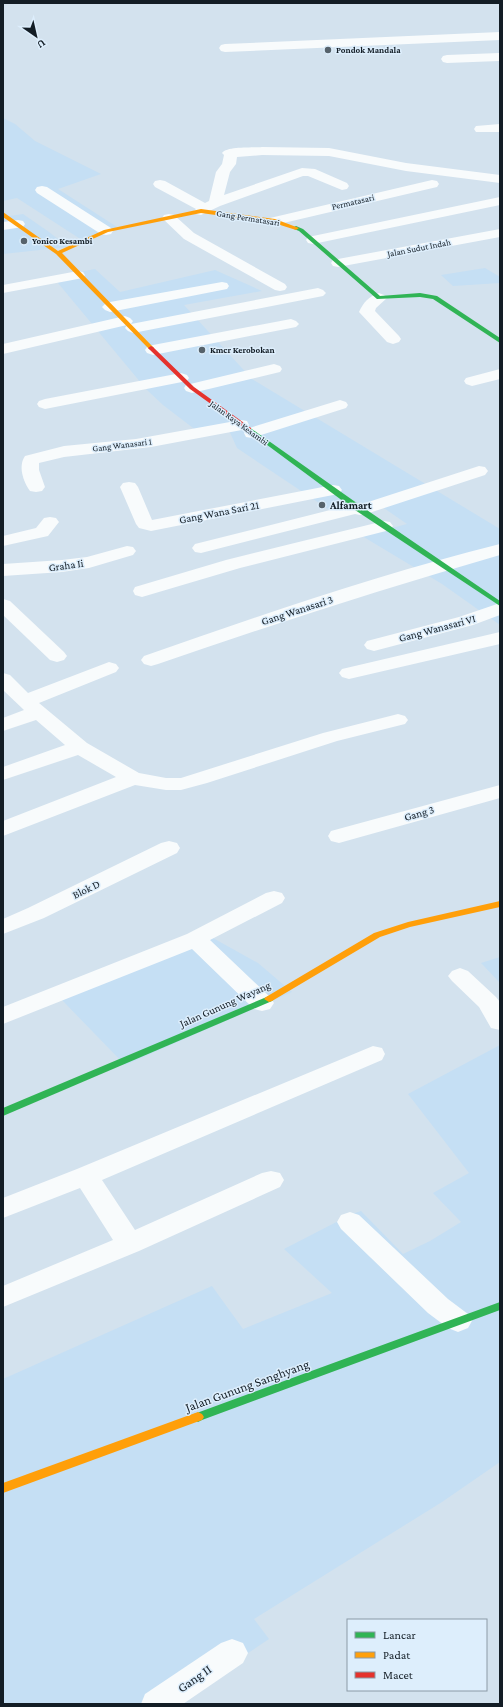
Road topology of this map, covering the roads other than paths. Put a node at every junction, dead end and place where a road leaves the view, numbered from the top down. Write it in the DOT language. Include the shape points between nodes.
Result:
graph roads {
  1 [pos="500,36"];
  2 [pos="225,48"];
  3 [pos="500,57"];
  4 [pos="447,59"];
  5 [pos="500,128"];
  6 [pos="481,129"];
  7 [pos="500,179"];
  8 [pos="160,184"];
  9 [pos="432,184"];
  10 [pos="342,186"];
  11 [pos="42,190"];
  12 [pos="500,201"];
  13 [pos="207,207"];
  14 [pos="3,214"];
  15 [pos="168,218"];
  16 [pos="275,221"];
  17 [pos="18,224"];
  18 [pos="3,226"];
  19 [pos="106,231"];
  20 [pos="500,233"];
  21 [pos="312,240"];
  22 [pos="58,253"];
  23 [pos="338,263"];
  24 [pos="78,275"];
  25 [pos="222,286"];
  26 [pos="280,286"];
  27 [pos="3,289"];
  28 [pos="318,293"];
  29 [pos="379,298"];
  30 [pos="110,307"];
  31 [pos="291,324"];
  32 [pos="129,325"];
  33 [pos="393,339"];
  34 [pos="500,341"];
  35 [pos="3,348"];
  36 [pos="153,350"];
  37 [pos="274,369"];
  38 [pos="500,374"];
  39 [pos="472,381"];
  40 [pos="186,383"];
  41 [pos="46,404"];
  42 [pos="340,405"];
  43 [pos="246,429"];
  44 [pos="479,471"];
  45 [pos="36,487"];
  46 [pos="129,487"];
  47 [pos="333,490"];
  48 [pos="359,509"];
  49 [pos="50,522"];
  50 [pos="384,526"];
  51 [pos="3,540"];
  52 [pos="201,548"];
  53 [pos="500,549"];
  54 [pos="127,551"];
  55 [pos="444,566"];
  56 [pos="3,570"];
  57 [pos="142,591"];
  58 [pos="3,604"];
  59 [pos="500,604"];
  60 [pos="500,609"];
  61 [pos="500,638"];
  62 [pos="374,645"];
  63 [pos="57,656"];
  64 [pos="151,660"];
  65 [pos="109,668"];
  66 [pos="349,673"];
  67 [pos="3,679"];
  68 [pos="32,707"];
  69 [pos="398,720"];
  70 [pos="3,725"];
  71 [pos="80,747"];
  72 [pos="3,774"];
  73 [pos="133,778"];
  74 [pos="500,791"];
  75 [pos="3,829"];
  76 [pos="339,836"];
  77 [pos="169,848"];
  78 [pos="274,898"];
  79 [pos="500,904"];
  80 [pos="3,927"];
  81 [pos="195,939"];
  82 [pos="460,976"];
  83 [pos="262,1003"];
  84 [pos="3,1016"];
  85 [pos="500,1022"];
  86 [pos="373,1054"];
  87 [pos="3,1112"];
  88 [pos="86,1176"];
  89 [pos="271,1180"];
  90 [pos="3,1208"];
  91 [pos="350,1222"];
  92 [pos="130,1244"];
  93 [pos="3,1297"];
  94 [pos="500,1306"];
  95 [pos="458,1321"];
  96 [pos="3,1488"];
  97 [pos="232,1653"];
  98 [pos="157,1704"];
  1 -- 2 [label="street"];
  3 -- 4 [label="street"];
  5 -- 6 [label="street"];
  7 -- 13 [label="street" via="406,167 329,152 230,152 229,164"];
  8 -- 13 [label="street"];
  9 -- 16 [label="street, Permatasari"];
  10 -- 13 [label="street" via="310,172 302,172"];
  11 -- 19 [label="street"];
  12 -- 21 [label="street"];
  13 -- 15 [label="street, Gang Permatasari"];
  13 -- 16 [label="street, Gang Permatasari"];
  14 -- 17 [label="street, Jalan Raya Kesambi"];
  15 -- 19 [label="street, Gang Permatasari"];
  15 -- 26 [label="street" via="201,244"];
  16 -- 21 [label="street, Gang Permatasari" via="301,230"];
  17 -- 18 [label="street"];
  17 -- 22 [label="street, Jalan Raya Kesambi"];
  19 -- 22 [label="street, Gang Permatasari"];
  20 -- 23 [label="street, Jalan Sudut Indah"];
  21 -- 23 [label="street, Gang Permatasari"];
  22 -- 24 [label="street, Jalan Raya Kesambi"];
  23 -- 29 [label="street, Gang Permatasari"];
  24 -- 27 [label="street"];
  24 -- 30 [label="street, Jalan Raya Kesambi"];
  25 -- 30 [label="street"];
  28 -- 32 [label="street"];
  29 -- 33 [label="street" via="369,306 367,312"];
  29 -- 34 [label="street" via="420,294 435,297"];
  30 -- 32 [label="street, Jalan Raya Kesambi"];
  31 -- 36 [label="street"];
  32 -- 35 [label="street"];
  32 -- 36 [label="street, Jalan Raya Kesambi"];
  36 -- 40 [label="street, Jalan Raya Kesambi"];
  37 -- 40 [label="street"];
  38 -- 39 [label="street"];
  40 -- 41 [label="street"];
  40 -- 43 [label="street, Jalan Raya Kesambi"];
  42 -- 43 [label="street"];
  43 -- 45 [label="street, Gang Wanasari 1" via="43,455 31,460 30,470"];
  43 -- 47 [label="street, Jalan Raya Kesambi"];
  44 -- 48 [label="street"];
  46 -- 47 [label="street, Gang Wana Sari 21" via="145,524 151,526"];
  47 -- 48 [label="street, Jalan Raya Kesambi"];
  48 -- 50 [label="street, Jalan Raya Kesambi"];
  48 -- 52 [label="street"];
  49 -- 51 [label="street" via="42,532"];
  50 -- 55 [label="street, Jalan Raya Kesambi"];
  50 -- 57 [label="street" via="233,564"];
  53 -- 55 [label="street, Gang Wanasari 3"];
  54 -- 56 [label="street, Graha Ii" via="89,562"];
  55 -- 59 [label="street, Jalan Raya Kesambi"];
  55 -- 64 [label="street, Gang Wanasari 3" via="260,622"];
  58 -- 63 [label="street"];
  60 -- 62 [label="street, Gang Wanasari VI" via="466,621"];
  61 -- 66 [label="street"];
  65 -- 68 [label="street"];
  67 -- 68 [label="street"];
  68 -- 70 [label="street"];
  68 -- 71 [label="street"];
  69 -- 73 [label="street" via="330,737 181,784"];
  71 -- 72 [label="street"];
  71 -- 73 [label="street"];
  73 -- 75 [label="street"];
  74 -- 76 [label="street, Gang 3"];
  77 -- 80 [label="street, Blok D"];
  78 -- 81 [label="street"];
  79 -- 83 [label="street, Jalan Gunung Wayang" via="408,925 377,935"];
  81 -- 83 [label="street"];
  81 -- 84 [label="street"];
  82 -- 85 [label="street" via="488,1002"];
  83 -- 87 [label="street, Jalan Gunung Wayang"];
  86 -- 88 [label="street"];
  88 -- 90 [label="street"];
  88 -- 92 [label="street"];
  89 -- 92 [label="street"];
  91 -- 95 [label="street" via="438,1306"];
  92 -- 93 [label="street"];
  94 -- 95 [label="street, Jalan Gunung Sanghyang"];
  95 -- 96 [label="street, Jalan Gunung Sanghyang"];
  97 -- 98 [label="street, Gang II"];
}
